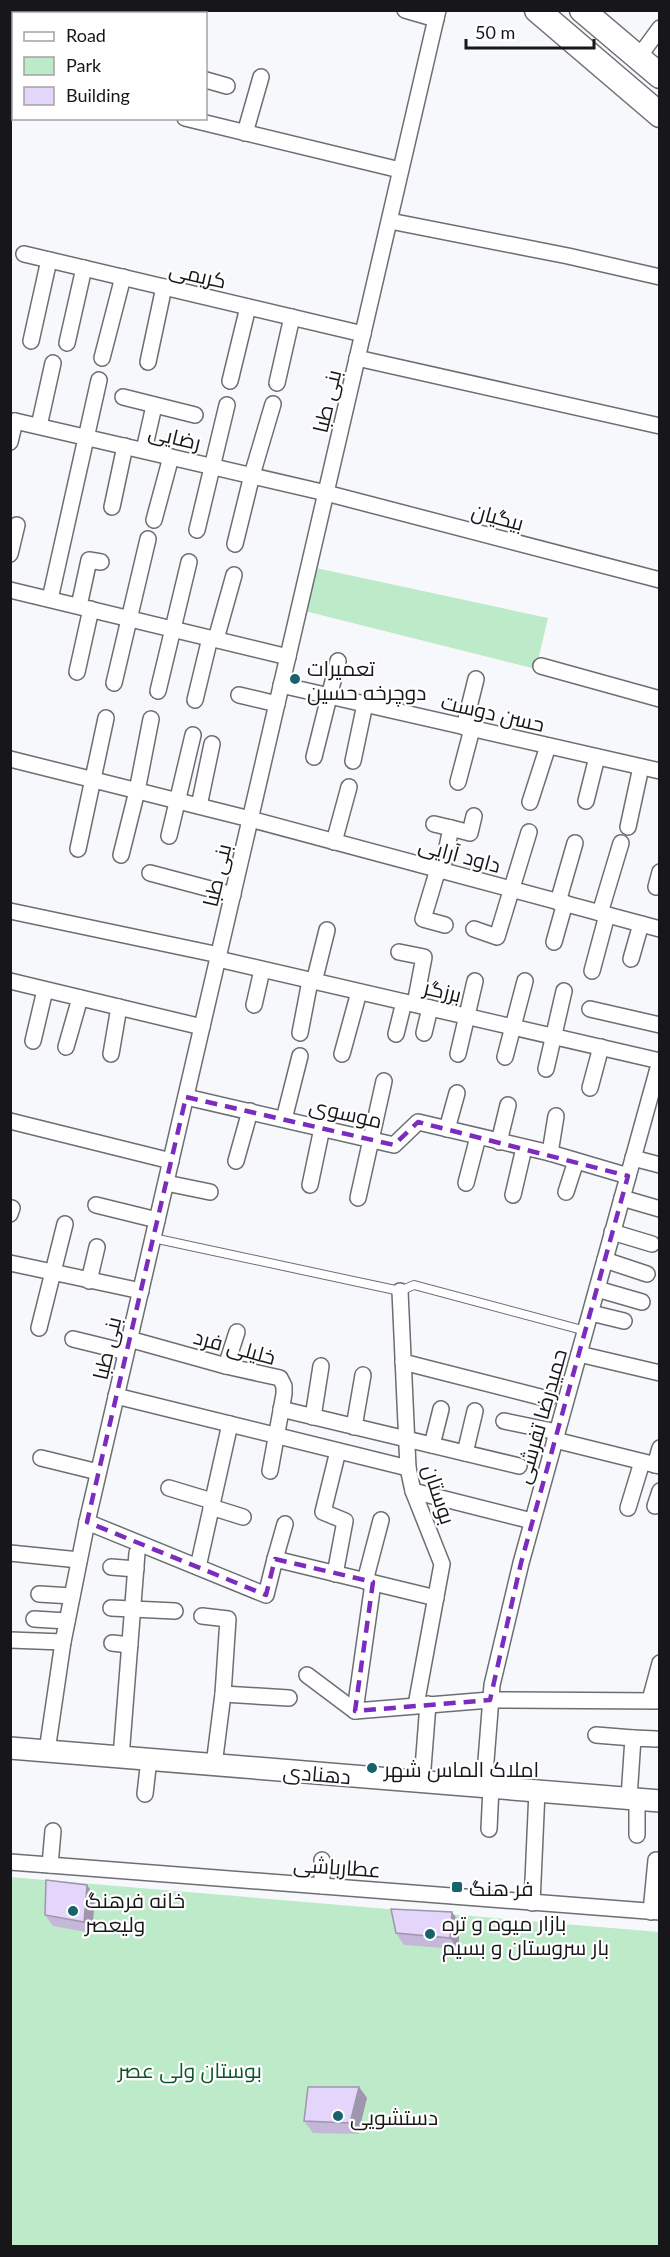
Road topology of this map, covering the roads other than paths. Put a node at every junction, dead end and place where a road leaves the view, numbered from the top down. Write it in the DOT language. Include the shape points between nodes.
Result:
graph roads {
  1 [pos="405,10"];
  2 [pos="537,10"];
  3 [pos="582,10"];
  4 [pos="592,10"];
  5 [pos="437,15"];
  6 [pos="660,28"];
  7 [pos="638,58"];
  8 [pos="660,76"];
  9 [pos="261,77"];
  10 [pos="207,80"];
  11 [pos="660,82"];
  12 [pos="227,86"];
  13 [pos="660,115"];
  14 [pos="193,120"];
  15 [pos="245,133"];
  16 [pos="400,170"];
  17 [pos="390,221"];
  18 [pos="24,254"];
  19 [pos="49,260"];
  20 [pos="84,268"];
  21 [pos="123,277"];
  22 [pos="660,277"];
  23 [pos="164,287"];
  24 [pos="248,307"];
  25 [pos="292,317"];
  26 [pos="363,334"];
  27 [pos="31,340"];
  28 [pos="67,343"];
  29 [pos="102,358"];
  30 [pos="357,358"];
  31 [pos="148,362"];
  32 [pos="53,363"];
  33 [pos="99,380"];
  34 [pos="230,381"];
  35 [pos="277,383"];
  36 [pos="123,397"];
  37 [pos="273,404"];
  38 [pos="154,405"];
  39 [pos="227,405"];
  40 [pos="195,415"];
  41 [pos="13,417"];
  42 [pos="39,426"];
  43 [pos="660,426"];
  44 [pos="86,437"];
  45 [pos="10,442"];
  46 [pos="125,446"];
  47 [pos="144,450"];
  48 [pos="171,457"];
  49 [pos="212,466"];
  50 [pos="252,475"];
  51 [pos="326,493"];
  52 [pos="112,507"];
  53 [pos="154,520"];
  54 [pos="17,525"];
  55 [pos="198,530"];
  56 [pos="148,539"];
  57 [pos="236,544"];
  58 [pos="10,554"];
  59 [pos="95,561"];
  60 [pos="189,562"];
  61 [pos="234,575"];
  62 [pos="660,580"];
  63 [pos="10,590"];
  64 [pos="50,599"];
  65 [pos="85,608"];
  66 [pos="130,618"];
  67 [pos="174,629"];
  68 [pos="213,639"];
  69 [pos="288,657"];
  70 [pos="338,661"];
  71 [pos="541,666"];
  72 [pos="77,672"];
  73 [pos="476,679"];
  74 [pos="114,683"];
  75 [pos="282,685"];
  76 [pos="158,691"];
  77 [pos="239,695"];
  78 [pos="329,696"];
  79 [pos="660,699"];
  80 [pos="195,700"];
  81 [pos="277,704"];
  82 [pos="365,704"];
  83 [pos="106,718"];
  84 [pos="151,719"];
  85 [pos="468,728"];
  86 [pos="193,735"];
  87 [pos="212,744"];
  88 [pos="548,746"];
  89 [pos="597,757"];
  90 [pos="314,758"];
  91 [pos="10,759"];
  92 [pos="353,761"];
  93 [pos="641,767"];
  94 [pos="660,771"];
  95 [pos="92,779"];
  96 [pos="458,782"];
  97 [pos="349,787"];
  98 [pos="137,791"];
  99 [pos="177,801"];
  100 [pos="586,801"];
  101 [pos="530,802"];
  102 [pos="199,806"];
  103 [pos="474,816"];
  104 [pos="250,819"];
  105 [pos="628,827"];
  106 [pos="529,832"];
  107 [pos="170,836"];
  108 [pos="334,842"];
  109 [pos="575,843"];
  110 [pos="621,843"];
  111 [pos="78,849"];
  112 [pos="121,855"];
  113 [pos="440,870"];
  114 [pos="150,873"];
  115 [pos="512,889"];
  116 [pos="233,895"];
  117 [pos="561,902"];
  118 [pos="10,910"];
  119 [pos="603,914"];
  120 [pos="641,924"];
  121 [pos="445,925"];
  122 [pos="474,929"];
  123 [pos="660,929"];
  124 [pos="327,930"];
  125 [pos="554,942"];
  126 [pos="399,952"];
  127 [pos="218,957"];
  128 [pos="631,959"];
  129 [pos="262,970"];
  130 [pos="592,971"];
  131 [pos="10,981"];
  132 [pos="312,981"];
  133 [pos="475,981"];
  134 [pos="525,981"];
  135 [pos="45,990"];
  136 [pos="564,991"];
  137 [pos="359,992"];
  138 [pos="80,998"];
  139 [pos="410,1003"];
  140 [pos="254,1005"];
  141 [pos="119,1007"];
  142 [pos="430,1008"];
  143 [pos="590,1009"];
  144 [pos="466,1016"];
  145 [pos="660,1026"];
  146 [pos="202,1027"];
  147 [pos="514,1027"];
  148 [pos="300,1033"];
  149 [pos="424,1033"];
  150 [pos="396,1034"];
  151 [pos="553,1036"];
  152 [pos="33,1041"];
  153 [pos="66,1047"];
  154 [pos="601,1047"];
  155 [pos="111,1054"];
  156 [pos="342,1054"];
  157 [pos="458,1054"];
  158 [pos="300,1056"];
  159 [pos="505,1057"];
  160 [pos="659,1064"];
  161 [pos="546,1069"];
  162 [pos="384,1081"];
  163 [pos="590,1088"];
  164 [pos="457,1093"];
  165 [pos="186,1097"];
  166 [pos="508,1105"];
  167 [pos="250,1111"];
  168 [pos="653,1112"];
  169 [pos="556,1116"];
  170 [pos="284,1119"];
  171 [pos="10,1122"];
  172 [pos="322,1128"];
  173 [pos="447,1129"];
  174 [pos="478,1137"];
  175 [pos="371,1140"];
  176 [pos="499,1142"];
  177 [pos="524,1148"];
  178 [pos="550,1153"];
  179 [pos="633,1158"];
  180 [pos="171,1161"];
  181 [pos="236,1161"];
  182 [pos="576,1161"];
  183 [pos="660,1165"];
  184 [pos="628,1176"];
  185 [pos="166,1183"];
  186 [pos="466,1183"];
  187 [pos="310,1185"];
  188 [pos="210,1192"];
  189 [pos="566,1192"];
  190 [pos="513,1194"];
  191 [pos="358,1198"];
  192 [pos="622,1198"];
  193 [pos="96,1205"];
  194 [pos="660,1209"];
  195 [pos="157,1220"];
  196 [pos="65,1224"];
  197 [pos="612,1232"];
  198 [pos="153,1238"];
  199 [pos="652,1244"];
  200 [pos="97,1247"];
  201 [pos="605,1260"];
  202 [pos="10,1263"];
  203 [pos="52,1272"];
  204 [pos="647,1274"];
  205 [pos="89,1281"];
  206 [pos="597,1289"];
  207 [pos="141,1291"];
  208 [pos="400,1291"];
  209 [pos="642,1302"];
  210 [pos="591,1312"];
  211 [pos="624,1321"];
  212 [pos="39,1328"];
  213 [pos="586,1331"];
  214 [pos="237,1332"];
  215 [pos="73,1339"];
  216 [pos="128,1345"];
  217 [pos="579,1354"];
  218 [pos="403,1362"];
  219 [pos="226,1366"];
  220 [pos="321,1366"];
  221 [pos="660,1373"];
  222 [pos="363,1375"];
  223 [pos="116,1396"];
  224 [pos="548,1399"];
  225 [pos="281,1409"];
  226 [pos="441,1409"];
  227 [pos="475,1411"];
  228 [pos="313,1417"];
  229 [pos="504,1421"];
  230 [pos="230,1424"];
  231 [pos="354,1426"];
  232 [pos="275,1435"];
  233 [pos="556,1436"];
  234 [pos="406,1439"];
  235 [pos="432,1445"];
  236 [pos="660,1448"];
  237 [pos="338,1451"];
  238 [pos="465,1453"];
  239 [pos="41,1458"];
  240 [pos="652,1464"];
  241 [pos="519,1466"];
  242 [pos="408,1468"];
  243 [pos="270,1471"];
  244 [pos="98,1472"];
  245 [pos="169,1488"];
  246 [pos="413,1491"];
  247 [pos="660,1491"];
  248 [pos="212,1504"];
  249 [pos="655,1506"];
  250 [pos="628,1509"];
  251 [pos="243,1517"];
  252 [pos="381,1520"];
  253 [pos="532,1521"];
  254 [pos="87,1522"];
  255 [pos="285,1524"];
  256 [pos="10,1553"];
  257 [pos="137,1553"];
  258 [pos="275,1559"];
  259 [pos="79,1560"];
  260 [pos="111,1567"];
  261 [pos="198,1567"];
  262 [pos="136,1569"];
  263 [pos="334,1574"];
  264 [pos="369,1582"];
  265 [pos="39,1594"];
  266 [pos="72,1596"];
  267 [pos="436,1598"];
  268 [pos="111,1608"];
  269 [pos="133,1609"];
  270 [pos="175,1611"];
  271 [pos="202,1616"];
  272 [pos="34,1619"];
  273 [pos="67,1621"];
  274 [pos="10,1640"];
  275 [pos="63,1642"];
  276 [pos="112,1643"];
  277 [pos="130,1646"];
  278 [pos="660,1663"];
  279 [pos="307,1675"];
  280 [pos="223,1694"];
  281 [pos="289,1698"];
  282 [pos="490,1700"];
  283 [pos="655,1701"];
  284 [pos="422,1704"];
  285 [pos="355,1711"];
  286 [pos="596,1735"];
  287 [pos="633,1738"];
  288 [pos="656,1739"];
  289 [pos="10,1748"];
  290 [pos="48,1751"];
  291 [pos="121,1757"];
  292 [pos="149,1759"];
  293 [pos="214,1765"];
  294 [pos="422,1781"];
  295 [pos="488,1787"];
  296 [pos="537,1791"];
  297 [pos="145,1794"];
  298 [pos="633,1798"];
  299 [pos="660,1801"];
  300 [pos="489,1829"];
  301 [pos="53,1831"];
  302 [pos="637,1835"];
  303 [pos="322,1860"];
  304 [pos="656,1860"];
  305 [pos="10,1862"];
  306 [pos="50,1865"];
  307 [pos="322,1886"];
  308 [pos="532,1903"];
  309 [pos="655,1912"];
  1 -- 5 [label="street"];
  2 -- 13 [label="main road"];
  3 -- 7 [label="main road"];
  4 -- 7 [label="lane"];
  5 -- 16 [label="street, بنی طبا"];
  6 -- 7 [label="street"];
  7 -- 8 [label="main road"];
  7 -- 11 [label="lane"];
  9 -- 15 [label="street"];
  10 -- 12 [label="street"];
  14 -- 15 [label="street"];
  15 -- 16 [label="street"];
  16 -- 17 [label="street, بنی طبا"];
  17 -- 22 [label="street"];
  17 -- 26 [label="street, بنی طبا"];
  18 -- 19 [label="street, کریمی"];
  19 -- 20 [label="street, کریمی"];
  19 -- 27 [label="street"];
  20 -- 21 [label="street, کریمی"];
  20 -- 28 [label="street"];
  21 -- 23 [label="street, کریمی"];
  21 -- 29 [label="street"];
  23 -- 24 [label="street, کریمی"];
  23 -- 31 [label="street"];
  24 -- 25 [label="street, کریمی"];
  24 -- 34 [label="street"];
  25 -- 26 [label="street, کریمی"];
  25 -- 35 [label="street"];
  26 -- 30 [label="street, بنی طبا"];
  30 -- 43 [label="street"];
  30 -- 51 [label="street, بنی طبا"];
  32 -- 42 [label="street"];
  33 -- 44 [label="street"];
  36 -- 38 [label="street"];
  37 -- 50 [label="street"];
  38 -- 40 [label="street"];
  38 -- 47 [label="street"];
  39 -- 49 [label="street"];
  41 -- 42 [label="street, رضایی"];
  41 -- 45 [label="street"];
  42 -- 44 [label="street, رضایی"];
  44 -- 46 [label="street, رضایی"];
  44 -- 64 [label="street"];
  46 -- 47 [label="street, رضایی"];
  46 -- 52 [label="street"];
  47 -- 48 [label="street, رضایی"];
  48 -- 49 [label="street, رضایی"];
  48 -- 53 [label="street"];
  49 -- 50 [label="street, رضایی"];
  49 -- 55 [label="street"];
  50 -- 51 [label="street, رضایی"];
  50 -- 57 [label="street"];
  51 -- 62 [label="street, بیگیان"];
  51 -- 69 [label="street, بنی طبا"];
  54 -- 58 [label="street"];
  56 -- 66 [label="street"];
  59 -- 65 [label="street"];
  60 -- 67 [label="street"];
  61 -- 68 [label="street"];
  63 -- 64 [label="street"];
  64 -- 65 [label="street"];
  65 -- 66 [label="street"];
  65 -- 72 [label="street"];
  66 -- 67 [label="street"];
  66 -- 74 [label="street"];
  67 -- 68 [label="street"];
  67 -- 76 [label="street"];
  68 -- 69 [label="street"];
  68 -- 80 [label="street"];
  69 -- 75 [label="street, بنی طبا"];
  70 -- 78 [label="street"];
  71 -- 79 [label="street"];
  73 -- 85 [label="street"];
  75 -- 78 [label="street, حسن دوست"];
  75 -- 81 [label="street, بنی طبا"];
  77 -- 81 [label="street"];
  78 -- 82 [label="street, حسن دوست"];
  78 -- 90 [label="street"];
  81 -- 104 [label="street, بنی طبا"];
  82 -- 85 [label="street, حسن دوست"];
  82 -- 92 [label="street"];
  83 -- 95 [label="street"];
  84 -- 98 [label="street"];
  85 -- 88 [label="street, حسن دوست"];
  85 -- 96 [label="street"];
  86 -- 99 [label="street"];
  87 -- 102 [label="street"];
  88 -- 89 [label="street, حسن دوست"];
  88 -- 101 [label="street"];
  89 -- 93 [label="street, حسن دوست"];
  89 -- 100 [label="street"];
  91 -- 95 [label="street, داود آرایی"];
  93 -- 94 [label="street, حسن دوست"];
  93 -- 105 [label="street"];
  95 -- 98 [label="street, داود آرایی"];
  95 -- 111 [label="street"];
  97 -- 108 [label="street"];
  98 -- 99 [label="street, داود آرایی"];
  98 -- 112 [label="street"];
  99 -- 102 [label="street, داود آرایی"];
  99 -- 107 [label="street"];
  102 -- 104 [label="street, داود آرایی"];
  103 -- 113 [label="street" via="470,833 442,823"];
  104 -- 108 [label="street, داود آرایی"];
  104 -- 116 [label="street, بنی طبا"];
  106 -- 115 [label="street"];
  108 -- 113 [label="street, داود آرایی"];
  109 -- 117 [label="street"];
  110 -- 119 [label="street"];
  113 -- 115 [label="street, داود آرایی"];
  113 -- 121 [label="street" via="423,919"];
  114 -- 116 [label="street"];
  115 -- 117 [label="street, داود آرایی"];
  115 -- 122 [label="street" via="497,937"];
  116 -- 127 [label="street, بنی طبا"];
  117 -- 119 [label="street, داود آرایی"];
  117 -- 125 [label="street"];
  118 -- 127 [label="street, برزگر"];
  119 -- 120 [label="street, داود آرایی"];
  119 -- 130 [label="street"];
  120 -- 123 [label="street, داود آرایی"];
  120 -- 128 [label="street"];
  124 -- 132 [label="street"];
  126 -- 139 [label="street" via="424,957"];
  127 -- 129 [label="street, برزگر"];
  127 -- 146 [label="street, بنی طبا"];
  129 -- 132 [label="street, برزگر"];
  129 -- 140 [label="street"];
  131 -- 135 [label="street"];
  132 -- 137 [label="street, برزگر"];
  132 -- 148 [label="street"];
  133 -- 144 [label="street"];
  134 -- 147 [label="street"];
  135 -- 138 [label="street"];
  135 -- 152 [label="street"];
  136 -- 151 [label="street"];
  137 -- 139 [label="street, برزگر"];
  137 -- 156 [label="street"];
  138 -- 141 [label="street"];
  138 -- 153 [label="street"];
  139 -- 142 [label="street, برزگر"];
  139 -- 150 [label="street"];
  141 -- 146 [label="street"];
  141 -- 155 [label="street"];
  142 -- 144 [label="street, برزگر"];
  142 -- 149 [label="street"];
  143 -- 145 [label="street"];
  144 -- 147 [label="street, برزگر"];
  144 -- 157 [label="street"];
  146 -- 165 [label="street, بنی طبا"];
  147 -- 151 [label="street, برزگر"];
  147 -- 159 [label="street"];
  151 -- 154 [label="street, برزگر"];
  151 -- 161 [label="street"];
  154 -- 160 [label="street, برزگر"];
  154 -- 163 [label="street"];
  158 -- 170 [label="street"];
  160 -- 168 [label="street, حمیدرضا تفرشی"];
  162 -- 175 [label="street"];
  164 -- 173 [label="street"];
  165 -- 167 [label="street, موسوی"];
  165 -- 180 [label="street, بنی طبا"];
  166 -- 176 [label="street"];
  167 -- 170 [label="street, موسوی"];
  167 -- 181 [label="street"];
  168 -- 179 [label="street, حمیدرضا تفرشی"];
  169 -- 178 [label="street"];
  170 -- 172 [label="street, موسوی"];
  171 -- 180 [label="street"];
  172 -- 175 [label="street, موسوی"];
  172 -- 187 [label="street"];
  173 -- 174 [label="street, موسوی"];
  173 -- 175 [label="street, موسوی" via="418,1122 394,1145"];
  174 -- 176 [label="street, موسوی"];
  174 -- 186 [label="street"];
  175 -- 191 [label="street"];
  176 -- 177 [label="street, موسوی"];
  177 -- 178 [label="street, موسوی"];
  177 -- 190 [label="street"];
  178 -- 182 [label="street, موسوی"];
  179 -- 183 [label="street"];
  179 -- 184 [label="street, حمیدرضا تفرشی"];
  180 -- 185 [label="street, بنی طبا"];
  182 -- 184 [label="street, موسوی"];
  182 -- 189 [label="street"];
  184 -- 192 [label="street, حمیدرضا تفرشی"];
  185 -- 188 [label="street"];
  185 -- 195 [label="street, بنی طبا"];
  192 -- 194 [label="street"];
  192 -- 197 [label="street, حمیدرضا تفرشی"];
  193 -- 195 [label="street"];
  195 -- 198 [label="street, بنی طبا"];
  196 -- 203 [label="street"];
  197 -- 199 [label="street"];
  197 -- 201 [label="street, حمیدرضا تفرشی"];
  198 -- 207 [label="street, بنی طبا"];
  198 -- 208 [label="lane"];
  200 -- 205 [label="street"];
  201 -- 204 [label="street"];
  201 -- 206 [label="street, حمیدرضا تفرشی"];
  202 -- 203 [label="street"];
  203 -- 205 [label="street"];
  203 -- 212 [label="street"];
  205 -- 207 [label="street"];
  206 -- 209 [label="street"];
  206 -- 210 [label="street, حمیدرضا تفرشی"];
  207 -- 216 [label="street, بنی طبا"];
  208 -- 213 [label="lane" via="414,1285"];
  208 -- 218 [label="street, بوستان"];
  210 -- 211 [label="street"];
  210 -- 213 [label="street, حمیدرضا تفرشی"];
  213 -- 217 [label="street, حمیدرضا تفرشی"];
  214 -- 219 [label="street"];
  215 -- 216 [label="street, خلیلی فرد"];
  216 -- 219 [label="street, خلیلی فرد"];
  216 -- 223 [label="street, بنی طبا"];
  217 -- 221 [label="street"];
  217 -- 233 [label="street, حمیدرضا تفرشی"];
  218 -- 224 [label="street"];
  218 -- 234 [label="street, بوستان"];
  219 -- 225 [label="street, خلیلی فرد" via="280,1378 284,1386"];
  220 -- 228 [label="street"];
  222 -- 231 [label="street"];
  223 -- 230 [label="street"];
  223 -- 244 [label="street, بنی طبا"];
  225 -- 228 [label="street"];
  225 -- 232 [label="street"];
  226 -- 235 [label="street"];
  227 -- 238 [label="street"];
  228 -- 231 [label="street"];
  229 -- 233 [label="street"];
  230 -- 232 [label="street"];
  230 -- 248 [label="street"];
  231 -- 234 [label="street"];
  232 -- 237 [label="street"];
  232 -- 243 [label="street"];
  233 -- 240 [label="street"];
  233 -- 253 [label="street, حمیدرضا تفرشی"];
  234 -- 235 [label="street"];
  234 -- 242 [label="street, بوستان"];
  235 -- 238 [label="street"];
  236 -- 240 [label="street"];
  237 -- 242 [label="street"];
  237 -- 263 [label="street" via="323,1512 345,1521"];
  238 -- 241 [label="street"];
  239 -- 244 [label="street"];
  240 -- 250 [label="street"];
  242 -- 246 [label="street, بوستان"];
  244 -- 254 [label="street, بنی طبا"];
  245 -- 248 [label="street"];
  246 -- 253 [label="street"];
  246 -- 267 [label="street, بوستان" via="442,1564"];
  247 -- 249 [label="street"];
  248 -- 251 [label="street"];
  248 -- 261 [label="street"];
  252 -- 264 [label="street"];
  253 -- 282 [label="street, حمیدرضا تفرشی"];
  254 -- 259 [label="street, بنی طبا"];
  254 -- 261 [label="street"];
  255 -- 258 [label="street"];
  256 -- 259 [label="street"];
  257 -- 262 [label="street"];
  258 -- 261 [label="street" via="266,1595"];
  258 -- 263 [label="street"];
  259 -- 266 [label="street, بنی طبا"];
  260 -- 262 [label="street"];
  262 -- 269 [label="street"];
  263 -- 264 [label="street"];
  264 -- 267 [label="street"];
  264 -- 285 [label="street"];
  265 -- 266 [label="street"];
  266 -- 273 [label="street, بنی طبا"];
  267 -- 284 [label="street, بوستان"];
  268 -- 269 [label="street"];
  269 -- 270 [label="street"];
  269 -- 277 [label="street"];
  271 -- 280 [label="street" via="228,1618"];
  272 -- 273 [label="street"];
  273 -- 275 [label="street, بنی طبا"];
  274 -- 275 [label="street"];
  275 -- 290 [label="street, بنی طبا"];
  276 -- 277 [label="street"];
  277 -- 291 [label="street"];
  278 -- 283 [label="street"];
  279 -- 285 [label="street"];
  280 -- 281 [label="street"];
  280 -- 293 [label="street"];
  282 -- 283 [label="street"];
  282 -- 284 [label="street"];
  282 -- 295 [label="street, حمیدرضا تفرشی"];
  284 -- 285 [label="street"];
  284 -- 294 [label="street, بوستان"];
  286 -- 287 [label="street"];
  287 -- 288 [label="street"];
  287 -- 298 [label="street"];
  289 -- 290 [label="main road, دهنادی"];
  290 -- 291 [label="main road, دهنادی"];
  291 -- 292 [label="main road, دهنادی"];
  292 -- 293 [label="main road, دهنادی"];
  292 -- 297 [label="street"];
  293 -- 294 [label="main road, دهنادی"];
  294 -- 295 [label="main road, دهنادی"];
  295 -- 296 [label="main road, دهنادی"];
  295 -- 300 [label="street, حمیدرضا تفرشی"];
  296 -- 298 [label="main road, دهنادی"];
  296 -- 308 [label="street"];
  298 -- 299 [label="main road, دهنادی"];
  298 -- 302 [label="street"];
  301 -- 306 [label="street"];
  303 -- 307 [label="street"];
  304 -- 309 [label="street"];
  305 -- 306 [label="street, عطارباشی"];
  306 -- 307 [label="street, عطارباشی"];
  307 -- 308 [label="street, عطارباشی"];
  308 -- 309 [label="street, عطارباشی"];
}
